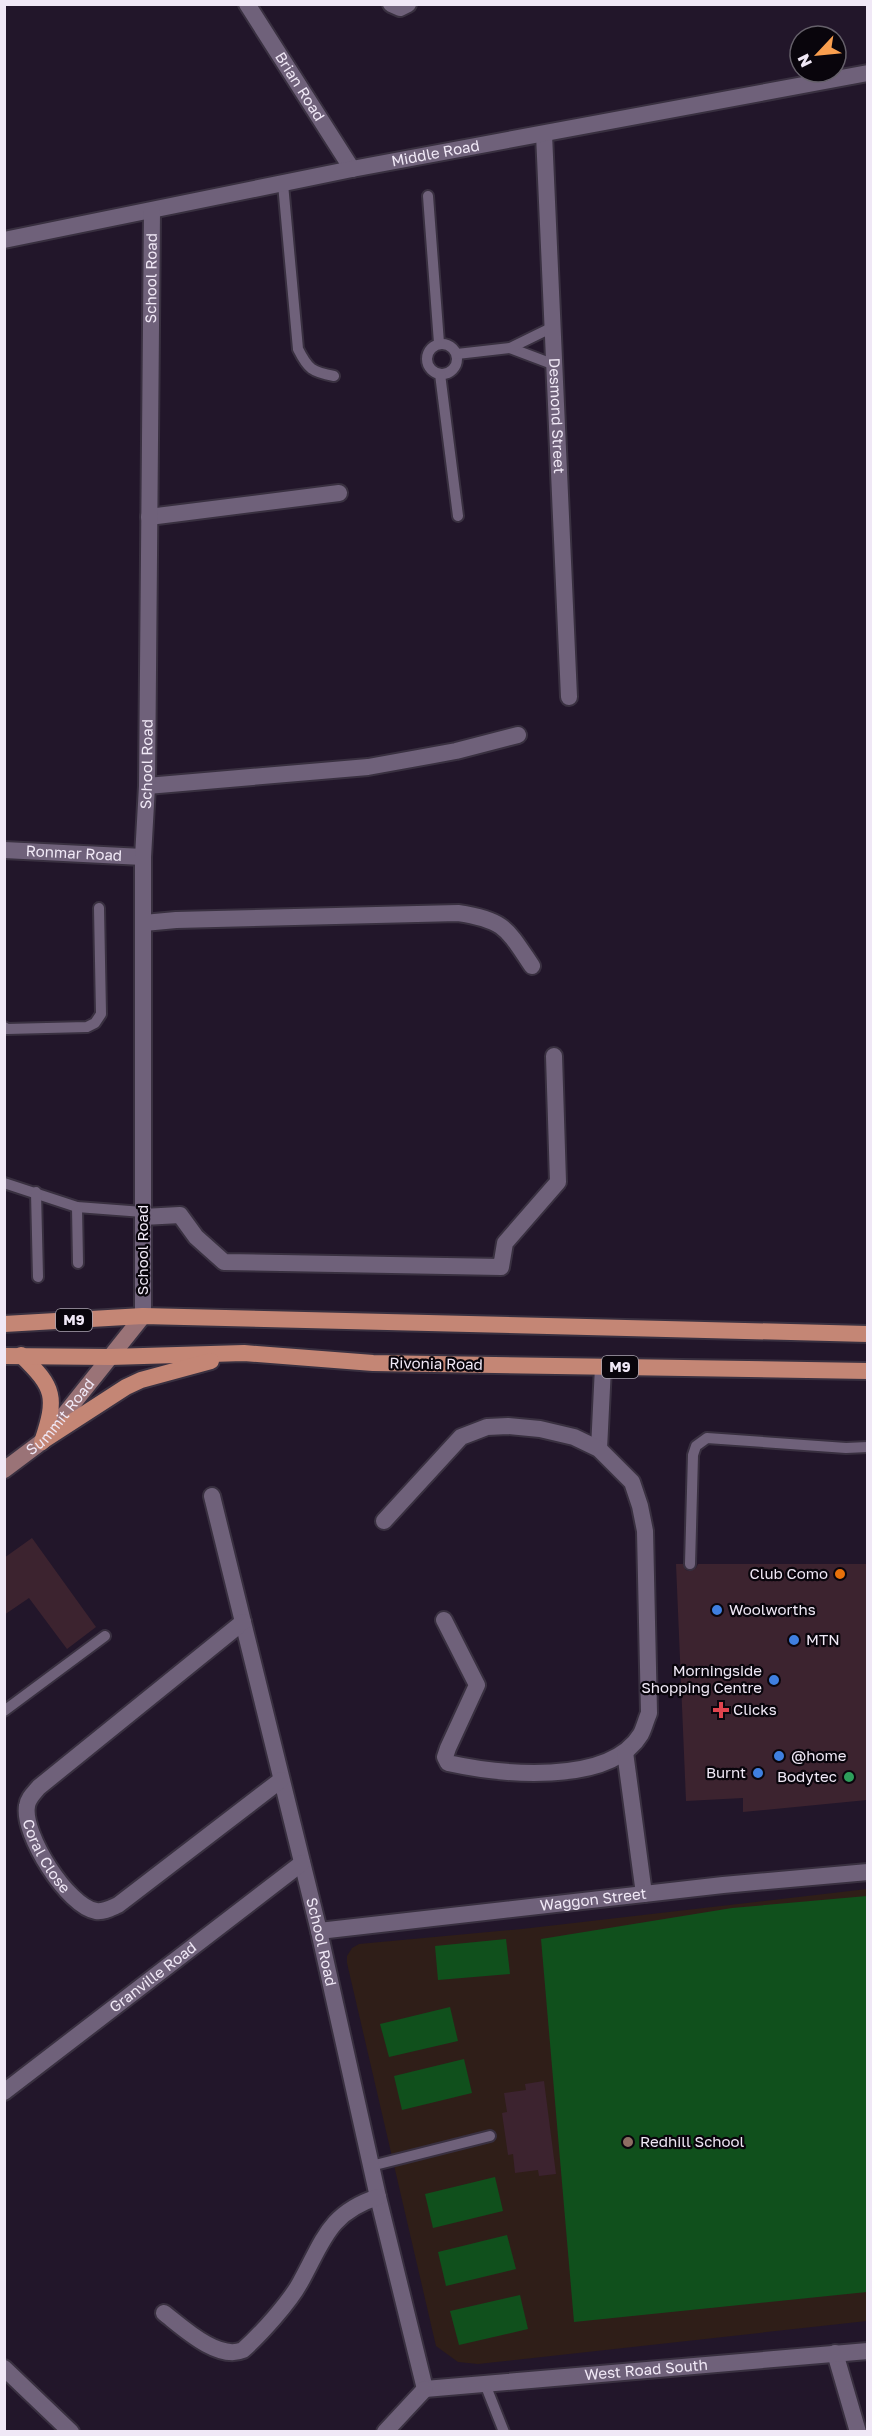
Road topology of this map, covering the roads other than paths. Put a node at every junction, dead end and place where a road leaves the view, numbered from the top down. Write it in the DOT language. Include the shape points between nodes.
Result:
graph roads {
  1 [pos="247,4"];
  2 [pos="391,4"];
  3 [pos="408,4"];
  4 [pos="867,73"];
  5 [pos="544,134"];
  6 [pos="352,169"];
  7 [pos="283,184"];
  8 [pos="428,196"];
  9 [pos="152,212"];
  10 [pos="4,240"];
  11 [pos="553,327"];
  12 [pos="439,343"];
  13 [pos="510,348"];
  14 [pos="457,354"];
  15 [pos="555,365"];
  16 [pos="440,374"];
  17 [pos="334,376"];
  18 [pos="339,493"];
  19 [pos="458,516"];
  20 [pos="149,517"];
  21 [pos="569,697"];
  22 [pos="518,735"];
  23 [pos="147,786"];
  24 [pos="4,850"];
  25 [pos="143,857"];
  26 [pos="99,908"];
  27 [pos="144,924"];
  28 [pos="532,966"];
  29 [pos="4,1028"];
  30 [pos="554,1056"];
  31 [pos="4,1183"];
  32 [pos="36,1192"];
  33 [pos="77,1207"];
  34 [pos="143,1214"];
  35 [pos="78,1263"];
  36 [pos="38,1277"];
  37 [pos="143,1316"];
  38 [pos="4,1324"];
  39 [pos="867,1334"];
  40 [pos="244,1353"];
  41 [pos="13,1355"];
  42 [pos="110,1357"];
  43 [pos="603,1367"];
  44 [pos="867,1371"];
  45 [pos="43,1441"];
  46 [pos="867,1447"];
  47 [pos="599,1449"];
  48 [pos="4,1470"];
  49 [pos="212,1496"];
  50 [pos="384,1521"];
  51 [pos="690,1564"];
  52 [pos="444,1620"];
  53 [pos="243,1622"];
  54 [pos="105,1636"];
  55 [pos="4,1711"];
  56 [pos="625,1752"];
  57 [pos="281,1780"];
  58 [pos="302,1863"];
  59 [pos="867,1872"];
  60 [pos="644,1894"];
  61 [pos="319,1931"];
  62 [pos="4,2092"];
  63 [pos="490,2136"];
  64 [pos="371,2166"];
  65 [pos="378,2198"];
  66 [pos="164,2313"];
  67 [pos="867,2350"];
  68 [pos="835,2353"];
  69 [pos="4,2368"];
  70 [pos="485,2384"];
  71 [pos="425,2389"];
  72 [pos="71,2432"];
  73 [pos="385,2432"];
  74 [pos="504,2432"];
  75 [pos="858,2432"];
  1 -- 6 [label="street, Brian Road"];
  2 -- 3 [label="street" via="400,8"];
  4 -- 5 [label="street, Middle Road"];
  5 -- 6 [label="street, Middle Road"];
  5 -- 11 [label="street, Desmond Street"];
  6 -- 7 [label="street, Middle Road"];
  7 -- 9 [label="street, Middle Road"];
  7 -- 17 [label="lane" via="298,349 307,367"];
  8 -- 12 [label="lane"];
  9 -- 10 [label="street, Middle Road"];
  9 -- 20 [label="street, School Road"];
  11 -- 13 [label="lane"];
  11 -- 15 [label="street, Desmond Street"];
  12 -- 14 [label="lane" via="453,348"];
  12 -- 16 [label="lane" via="432,346 426,359 433,372"];
  13 -- 14 [label="lane"];
  13 -- 15 [label="lane"];
  14 -- 16 [label="lane" via="454,369"];
  15 -- 21 [label="street, Desmond Street"];
  16 -- 19 [label="lane"];
  18 -- 20 [label="street"];
  20 -- 23 [label="street, School Road"];
  22 -- 23 [label="street" via="368,767"];
  23 -- 25 [label="street, School Road"];
  24 -- 25 [label="street, Ronmar Road"];
  25 -- 27 [label="street, School Road"];
  26 -- 29 [label="lane" via="101,1014 95,1023 87,1027"];
  27 -- 28 [label="street" via="458,913 482,917 507,928"];
  27 -- 34 [label="street, School Road"];
  30 -- 34 [label="street" via="558,1182 505,1244 501,1267 224,1262 196,1237 180,1215"];
  31 -- 32 [label="lane"];
  32 -- 33 [label="lane"];
  32 -- 36 [label="lane"];
  33 -- 34 [label="lane"];
  33 -- 35 [label="lane"];
  34 -- 37 [label="street, School Road"];
  37 -- 38 [label="main road, M9"];
  37 -- 39 [label="main road, M9"];
  37 -- 42 [label="main road, Summit Road"];
  40 -- 42 [label="main road, Rivonia Road / M9"];
  40 -- 43 [label="main road, Rivonia Road / M9" via="373,1363"];
  40 -- 45 [label="main road" via="141,1380"];
  41 -- 42 [label="main road, Rivonia Road / M9"];
  41 -- 45 [label="main road" via="47,1382 52,1401"];
  42 -- 45 [label="main road, Summit Road"];
  43 -- 44 [label="main road, Rivonia Road / M9"];
  43 -- 47 [label="street"];
  45 -- 48 [label="main road, Summit Road"];
  46 -- 51 [label="lane" via="702,1440 693,1455"];
  47 -- 50 [label="street" via="574,1437 540,1430 487,1427 461,1437"];
  47 -- 56 [label="street" via="632,1482 645,1531 649,1713 640,1735"];
  49 -- 53 [label="street, School Road"];
  52 -- 56 [label="street" via="477,1685 445,1756 448,1763 484,1770 554,1773 606,1761"];
  53 -- 57 [label="street, School Road"];
  53 -- 57 [label="street, Coral Close" via="39,1787 27,1805 27,1822 33,1840 66,1890 86,1908 106,1911"];
  54 -- 55 [label="lane"];
  56 -- 60 [label="street"];
  57 -- 58 [label="street, School Road"];
  58 -- 61 [label="street, School Road"];
  58 -- 62 [label="street, Granville Road"];
  59 -- 60 [label="street, Waggon Street"];
  60 -- 61 [label="street, Waggon Street"];
  61 -- 64 [label="street, School Road"];
  63 -- 64 [label="lane"];
  64 -- 65 [label="street, School Road"];
  65 -- 66 [label="street" via="358,2204 342,2216 315,2251 293,2295 243,2350 218,2349 200,2341"];
  65 -- 71 [label="street, School Road"];
  67 -- 68 [label="street, West Road South"];
  68 -- 70 [label="street, West Road South"];
  68 -- 75 [label="street"];
  69 -- 72 [label="street"];
  70 -- 71 [label="street, West Road South"];
  70 -- 74 [label="lane"];
  71 -- 73 [label="street"];
}
